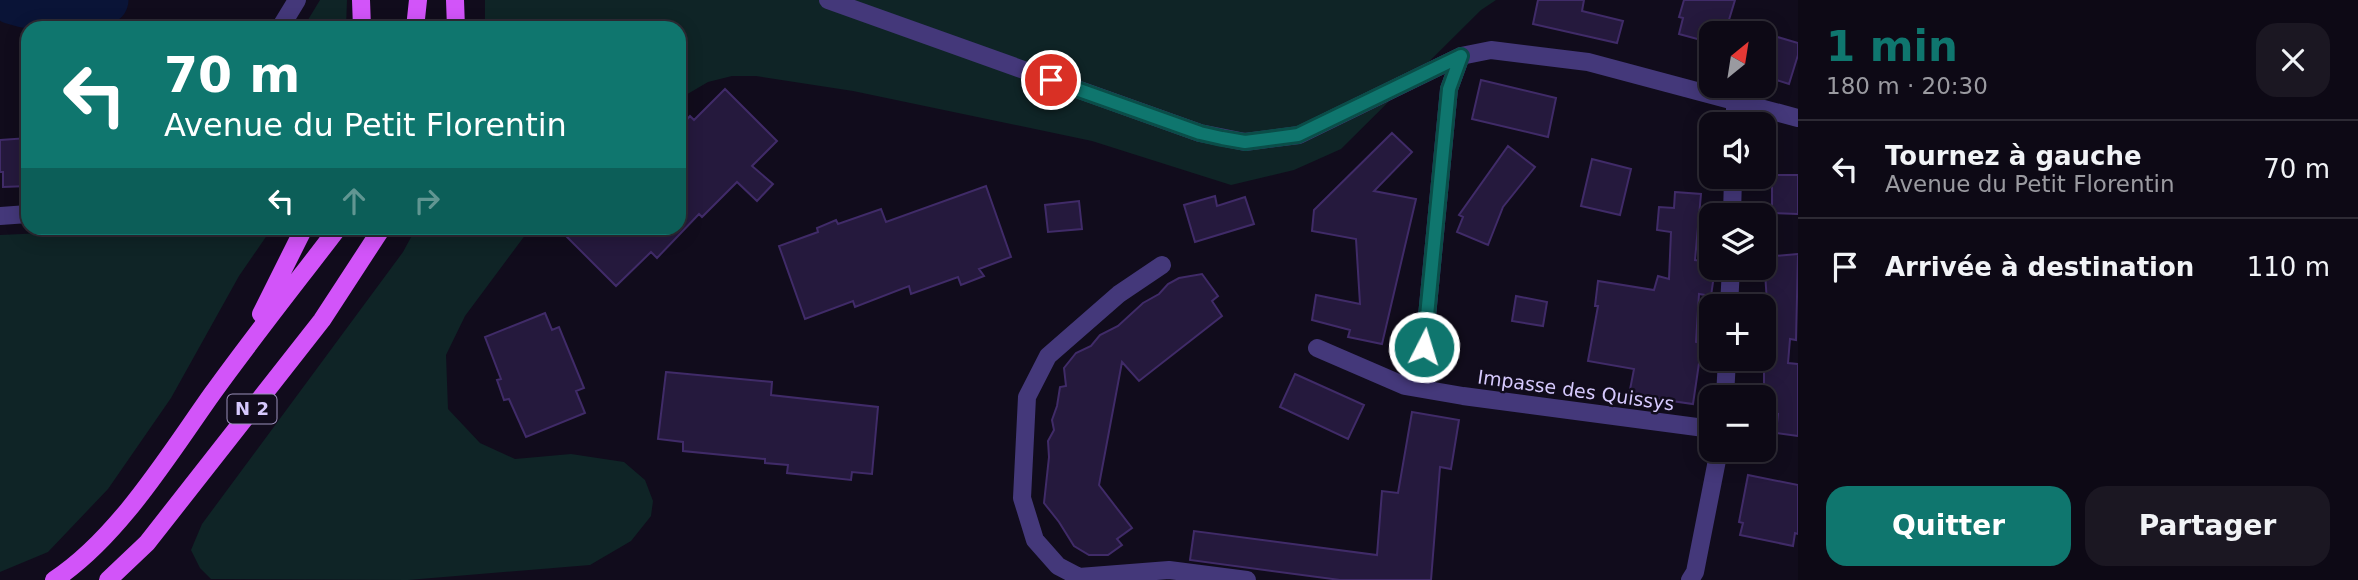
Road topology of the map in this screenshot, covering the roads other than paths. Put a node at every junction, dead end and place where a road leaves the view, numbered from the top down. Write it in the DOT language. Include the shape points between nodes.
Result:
graph roads {
  1 [pos="298,0"];
  2 [pos="361,0"];
  3 [pos="418,0"];
  4 [pos="455,0"];
  5 [pos="828,0"];
  6 [pos="284,21"];
  7 [pos="362,21"];
  8 [pos="416,21"];
  9 [pos="456,21"];
  10 [pos="1461,56"];
  11 [pos="1735,100"];
  12 [pos="1735,112"];
  13 [pos="1798,118"];
  14 [pos="21,214"];
  15 [pos="0,216"];
  16 [pos="301,235"];
  17 [pos="333,235"];
  18 [pos="377,235"];
  19 [pos="1162,265"];
  20 [pos="1424,347"];
  21 [pos="1317,348"];
  22 [pos="241,355"];
  23 [pos="1699,427"];
  24 [pos="1717,462"];
  25 [pos="54,580"];
  26 [pos="108,580"];
  27 [pos="1247,580"];
  28 [pos="1690,580"];
  1 -- 6 [label="street"];
  2 -- 7 [label="main road"];
  3 -- 8 [label="main road"];
  4 -- 9 [label="main road"];
  5 -- 10 [label="street" via="1200,133 1245,142 1298,135"];
  10 -- 11 [label="street" via="1490,50 1588,62"];
  10 -- 20 [label="street" via="1449,89"];
  11 -- 12 [label="street"];
  11 -- 13 [label="street"];
  14 -- 15 [label="street"];
  16 -- 22 [label="main road"];
  17 -- 22 [label="main road, N 2"];
  18 -- 26 [label="main road, N 2" via="313,331 147,543"];
  19 -- 27 [label="street" via="1119,294 1048,356 1027,397 1022,498 1034,540 1058,566 1079,577 1169,570"];
  21 -- 23 [label="street, Impasse des Quissys" via="1405,386"];
  22 -- 25 [label="main road, N 2" via="148,484 95,547"];
  24 -- 28 [label="street"];
}
